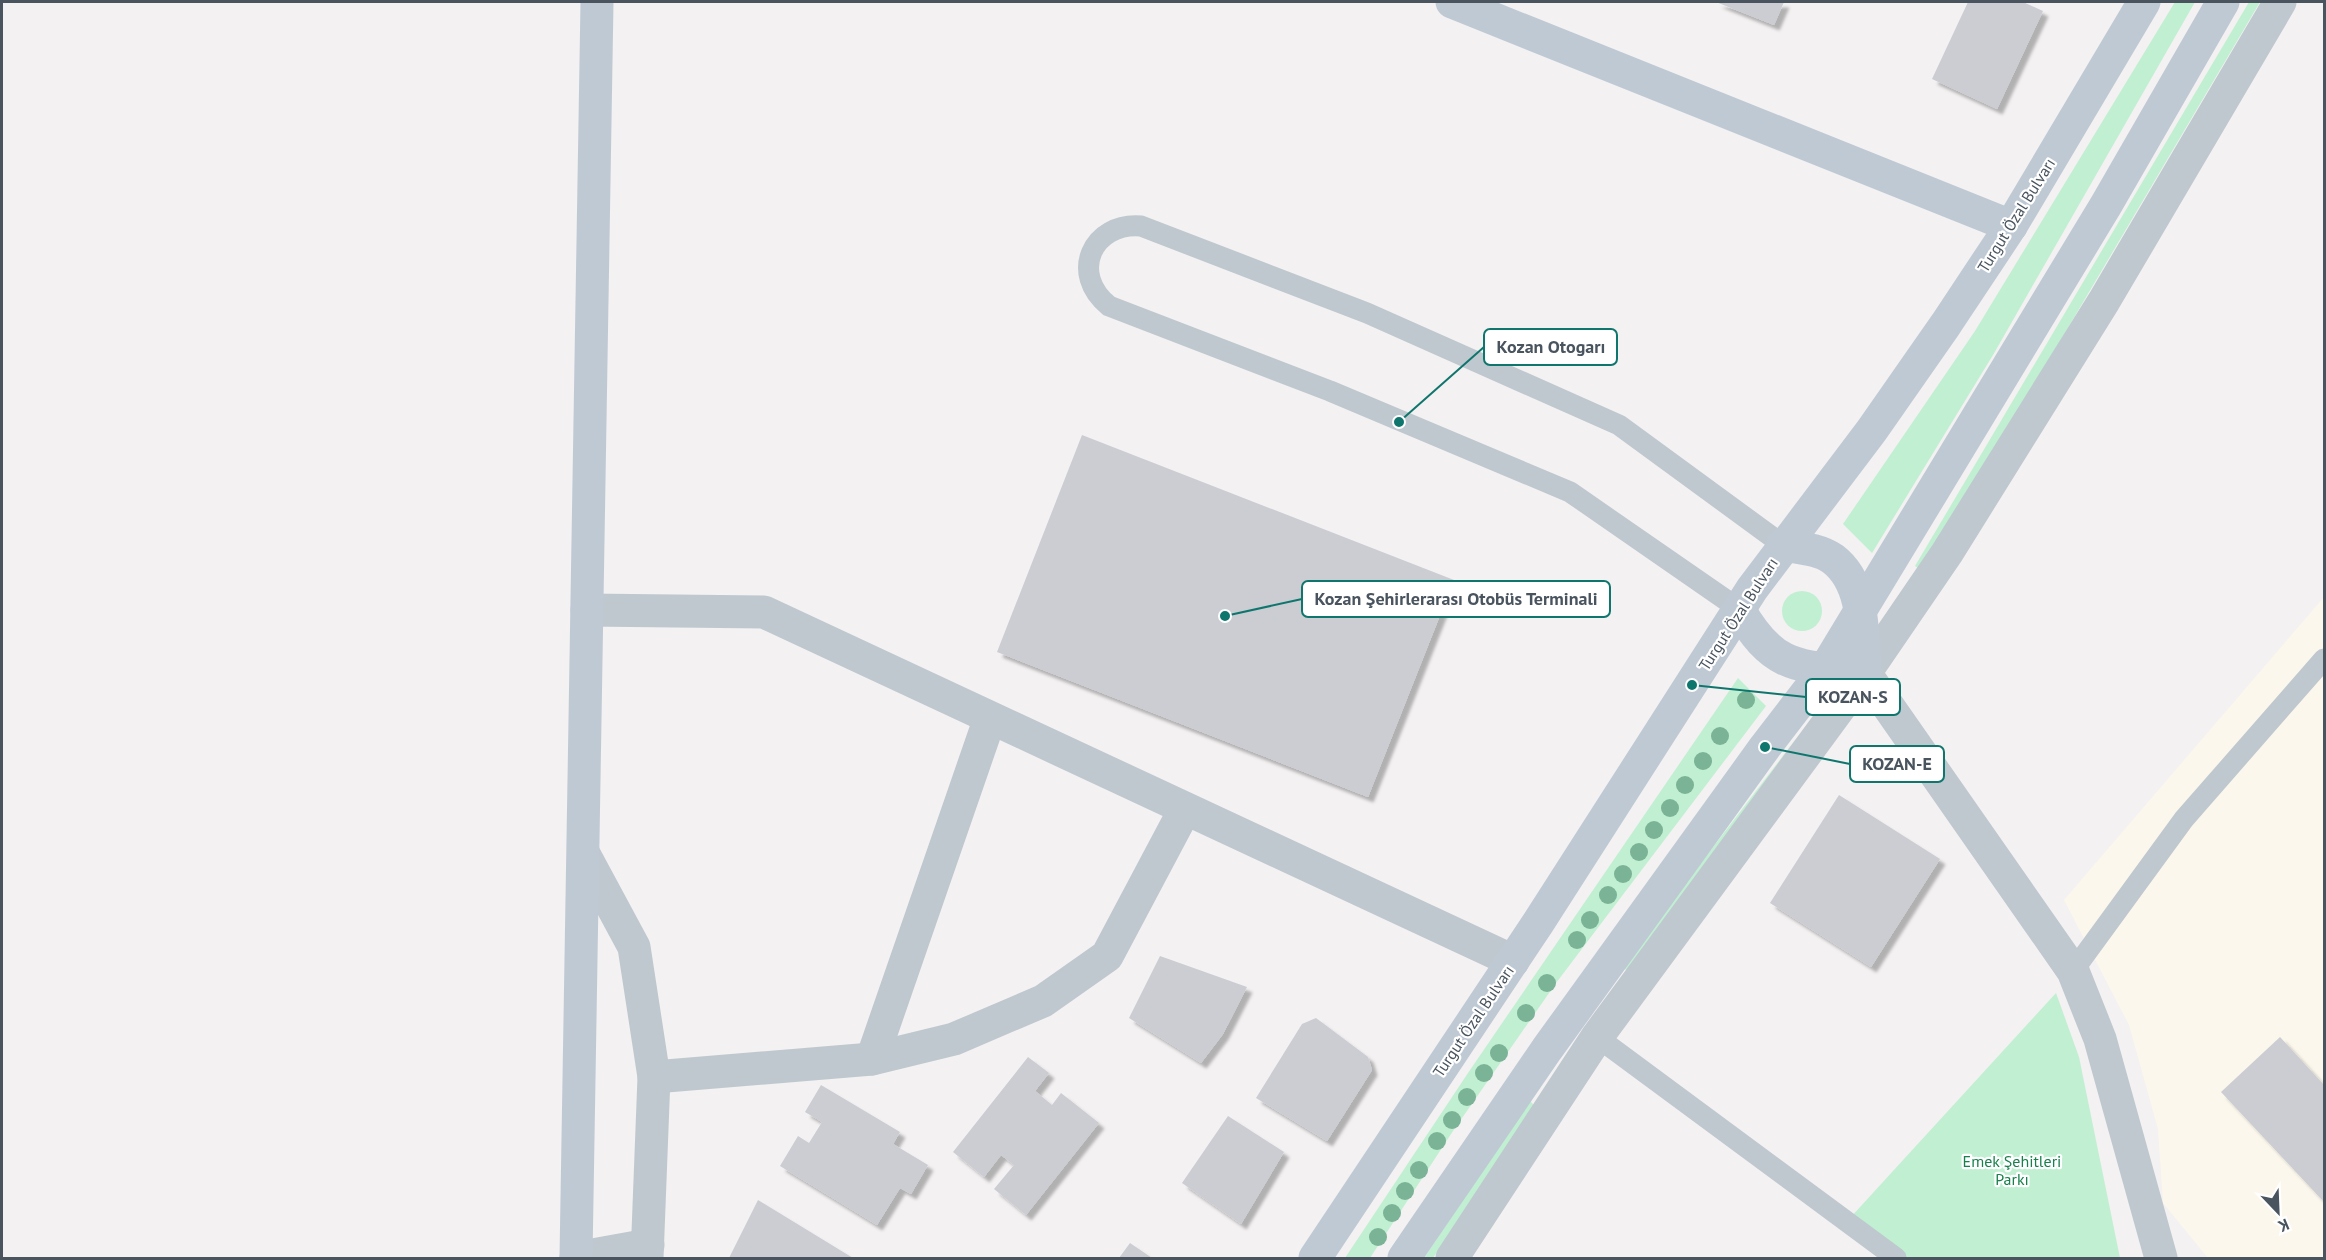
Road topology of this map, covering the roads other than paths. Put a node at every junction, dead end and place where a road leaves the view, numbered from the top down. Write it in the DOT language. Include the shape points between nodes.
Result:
graph roads {
  1 [pos="597,2"];
  2 [pos="1452,2"];
  3 [pos="2144,2"];
  4 [pos="2223,2"];
  5 [pos="2280,2"];
  6 [pos="2011,226"];
  7 [pos="1783,545"];
  8 [pos="1739,609"];
  9 [pos="587,610"];
  10 [pos="1860,613"];
  11 [pos="2325,659"];
  12 [pos="1826,669"];
  13 [pos="1865,673"];
  14 [pos="990,718"];
  15 [pos="1185,809"];
  16 [pos="585,856"];
  17 [pos="1513,961"];
  18 [pos="2073,971"];
  19 [pos="1597,1037"];
  20 [pos="872,1059"];
  21 [pos="654,1077"];
  22 [pos="648,1252"];
  23 [pos="576,1258"];
  24 [pos="1315,1258"];
  25 [pos="1404,1258"];
  26 [pos="1452,1258"];
  27 [pos="1896,1258"];
  28 [pos="2161,1258"];
  1 -- 9 [label="main road"];
  2 -- 6 [label="main road"];
  3 -- 6 [label="main road, Turgut Özal Bulvarı"];
  4 -- 10 [label="main road" via="2106,205"];
  5 -- 13 [label="street" via="2098,311 1947,553"];
  6 -- 7 [label="main road, Turgut Özal Bulvarı" via="1872,430"];
  7 -- 8 [label="main road, Turgut Özal Bulvarı"];
  7 -- 8 [label="lane" via="1619,425 1367,313 1141,226 1113,229 1094,246 1090,280 1109,306 1330,391 1570,492"];
  7 -- 10 [label="main road" via="1812,550 1832,559 1851,578"];
  8 -- 12 [label="main road" via="1766,649 1800,666"];
  8 -- 17 [label="main road, Turgut Özal Bulvarı"];
  9 -- 14 [label="street" via="764,612"];
  9 -- 16 [label="main road"];
  10 -- 12 [label="main road"];
  10 -- 13 [label="main road"];
  11 -- 18 [label="lane" via="2184,819"];
  12 -- 13 [label="main road"];
  12 -- 25 [label="main road" via="1765,747 1561,1030"];
  13 -- 18 [label="street"];
  13 -- 19 [label="street"];
  14 -- 15 [label="street"];
  14 -- 20 [label="street"];
  15 -- 17 [label="street"];
  15 -- 20 [label="street" via="1107,956 1043,1001 954,1039"];
  16 -- 21 [label="street" via="634,947"];
  16 -- 23 [label="main road"];
  17 -- 24 [label="main road, Turgut Özal Bulvarı"];
  18 -- 28 [label="street" via="2100,1039"];
  19 -- 26 [label="street"];
  19 -- 27 [label="lane"];
  20 -- 21 [label="street"];
  21 -- 22 [label="street"];
  22 -- 23 [label="street"];
}
